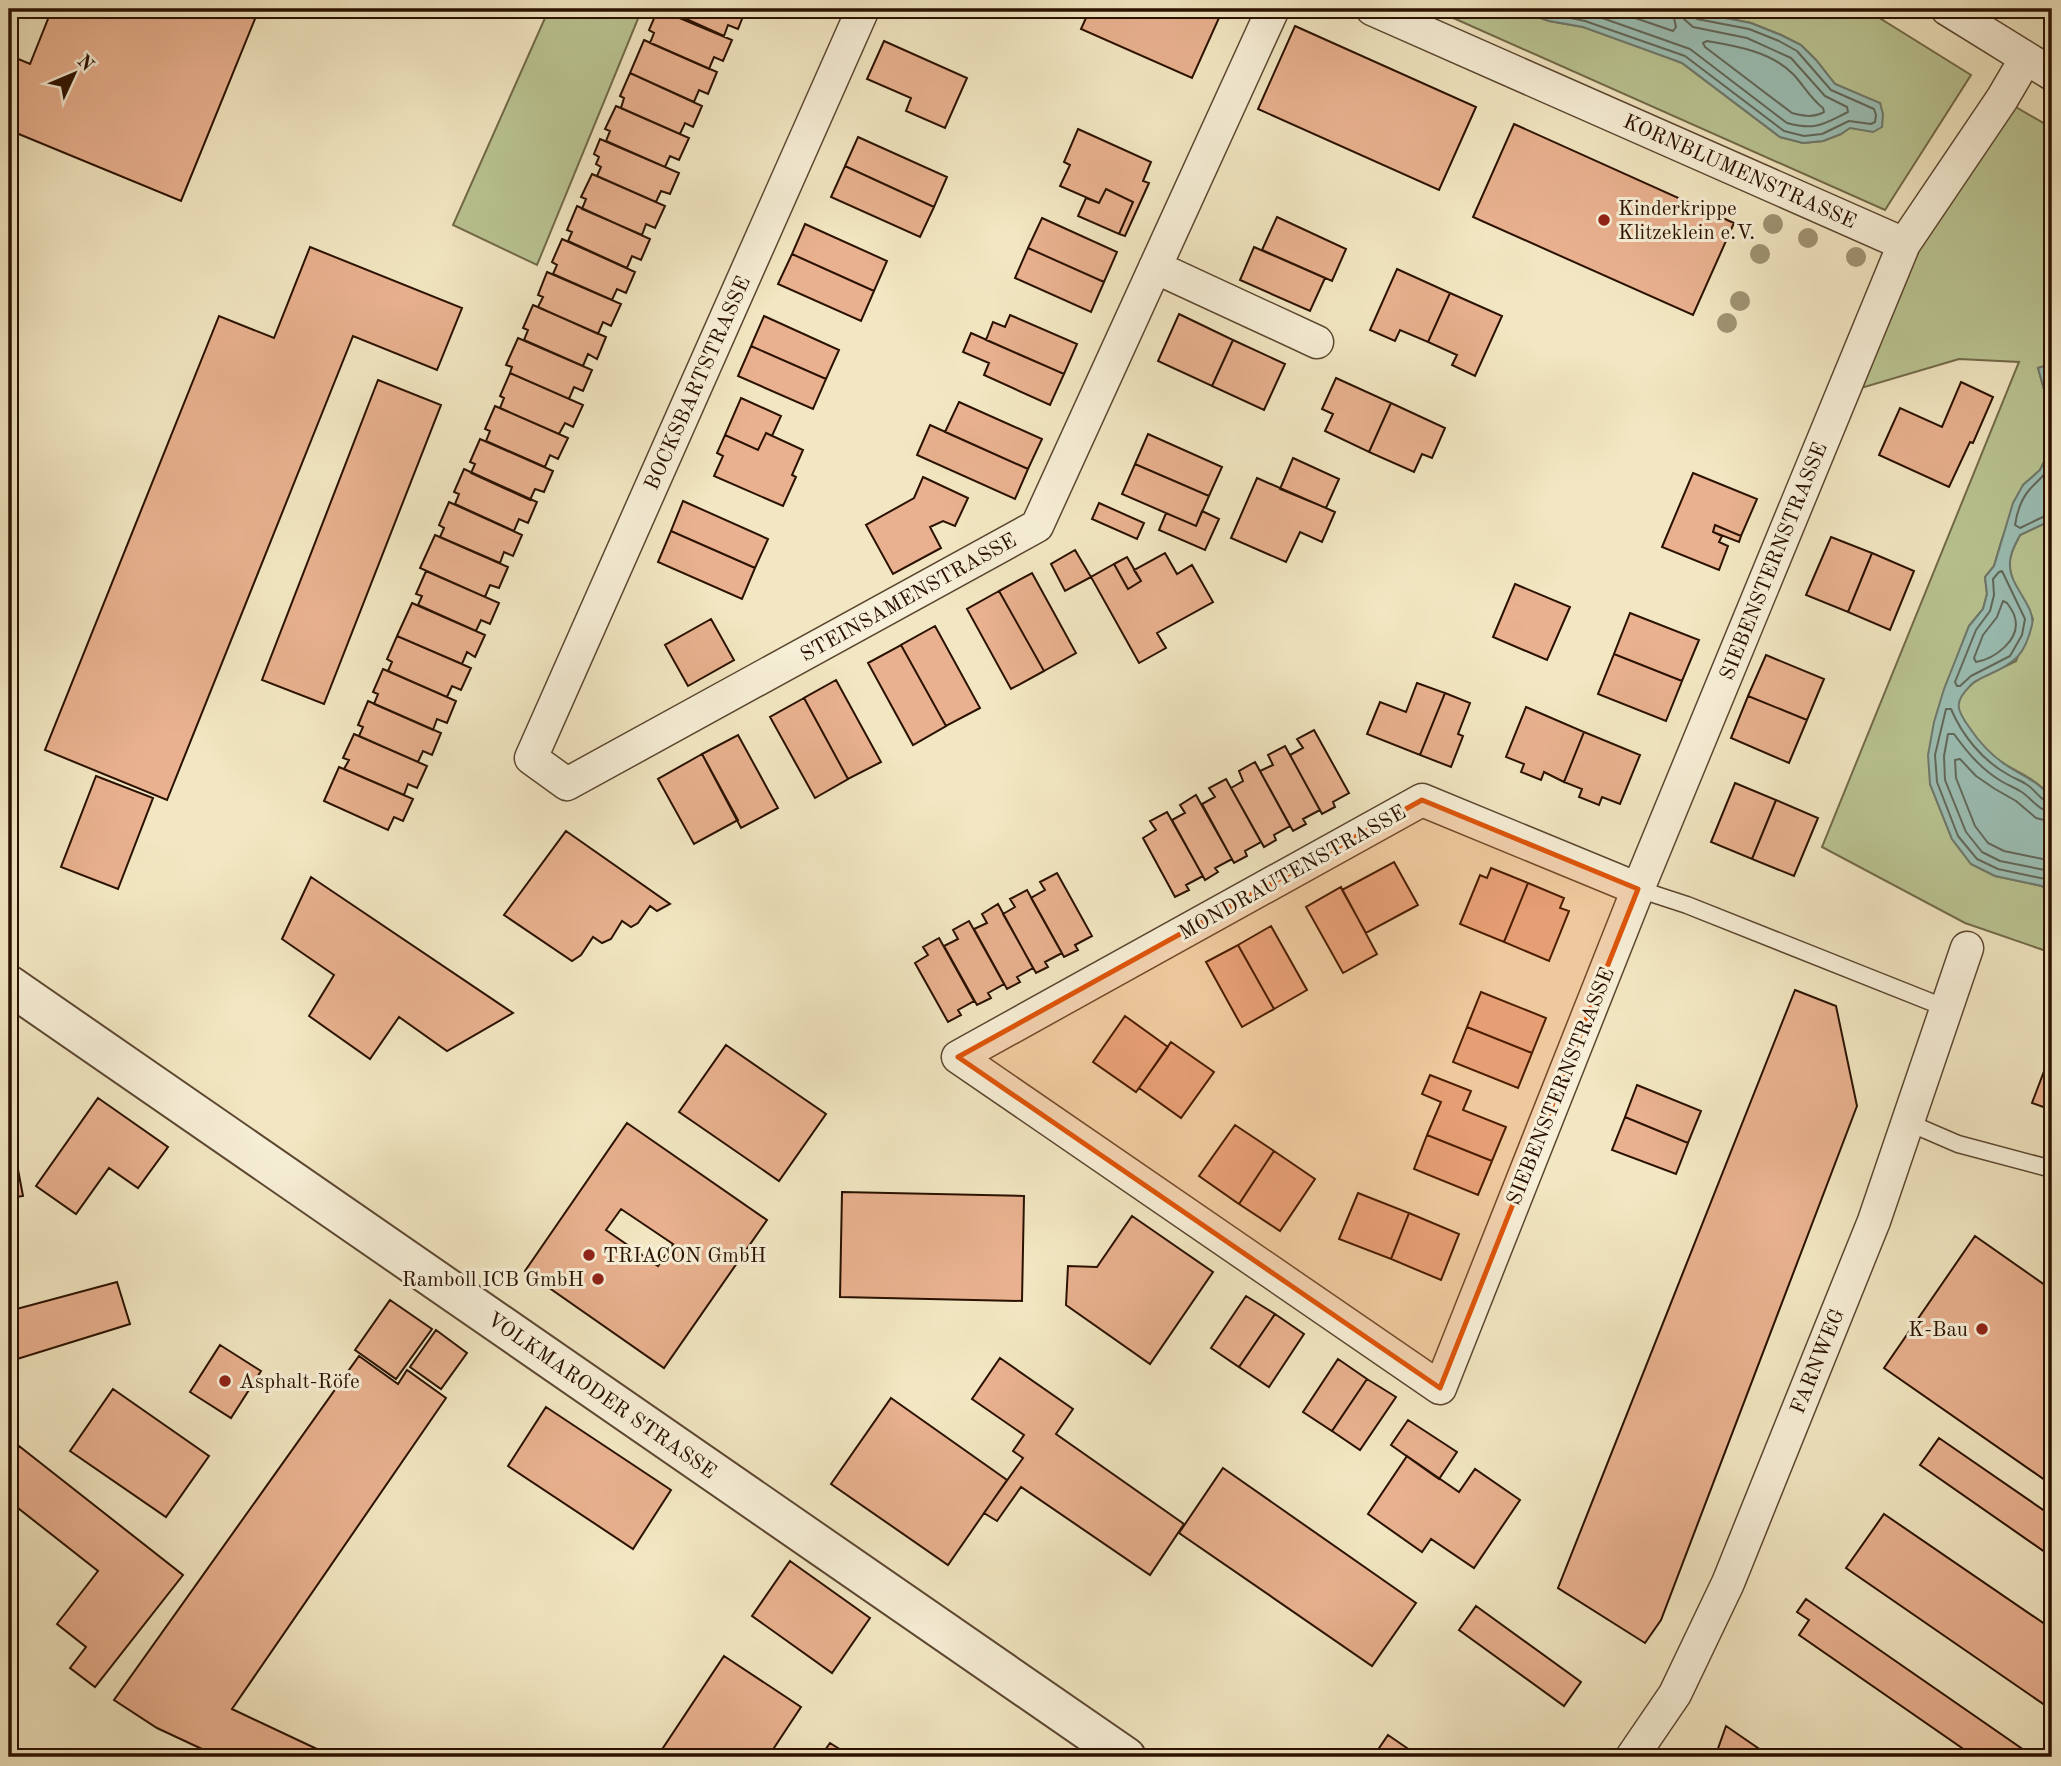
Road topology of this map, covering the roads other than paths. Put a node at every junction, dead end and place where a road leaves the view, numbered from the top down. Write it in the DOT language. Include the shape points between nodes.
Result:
graph roads {
  1 [pos="863,9"];
  2 [pos="1273,9"];
  3 [pos="1372,9"];
  4 [pos="1947,9"];
  5 [pos="2039,66"];
  6 [pos="1904,244"];
  7 [pos="1155,267"];
  8 [pos="1317,342"];
  9 [pos="531,758"];
  10 [pos="1638,889"];
  11 [pos="1967,948"];
  12 [pos="9,985"];
  13 [pos="1945,1008"];
  14 [pos="958,1057"];
  15 [pos="1907,1122"];
  16 [pos="2052,1169"];
  17 [pos="1126,1757"];
  18 [pos="1632,1757"];
  1 -- 9 [label="street, BOCKSBARTSTRASSE"];
  2 -- 7 [label="street, STEINSAMENSTRASSE"];
  3 -- 6 [label="street, KORNBLUMENSTRASSE"];
  4 -- 5 [label="street"];
  5 -- 6 [label="street" via="2002,99"];
  6 -- 10 [label="street, SIEBENSTERNSTRASSE"];
  7 -- 8 [label="street"];
  7 -- 9 [label="street, STEINSAMENSTRASSE" via="1037,526 567,783"];
  10 -- 13 [label="lane"];
  10 -- 14 [label="street, MONDRAUTENSTRASSE" via="1422,800"];
  10 -- 14 [label="street, SIEBENSTERNSTRASSE" via="1440,1388"];
  11 -- 13 [label="street, FARNWEG"];
  12 -- 17 [label="street, VOLKMARODER STRASSE"];
  13 -- 15 [label="street, FARNWEG"];
  15 -- 16 [label="lane" via="1958,1143"];
  15 -- 18 [label="street, FARNWEG" via="1874,1221 1728,1583 1675,1694"];
}
